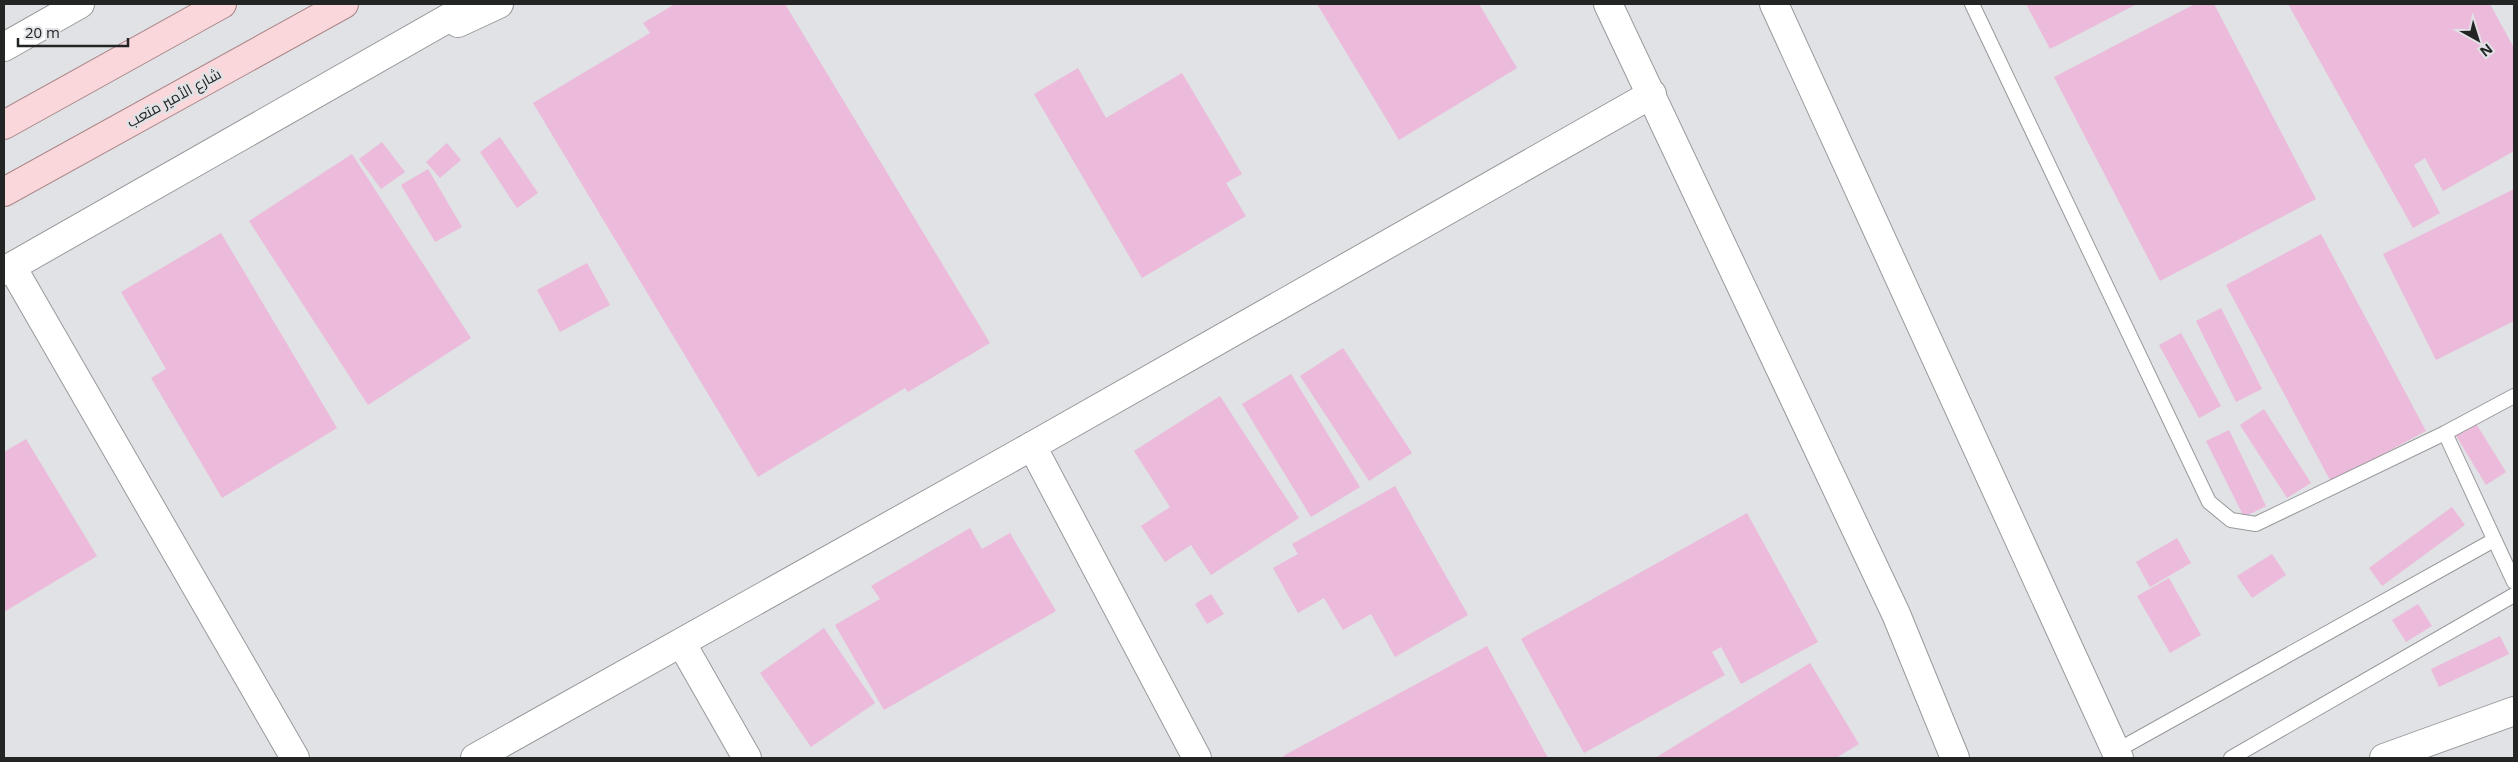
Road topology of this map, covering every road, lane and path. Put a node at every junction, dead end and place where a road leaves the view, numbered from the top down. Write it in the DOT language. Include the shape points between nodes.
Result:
graph roads {
  1 [pos="73,4"];
  2 [pos="80,4"];
  3 [pos="222,4"];
  4 [pos="344,4"];
  5 [pos="473,4"];
  6 [pos="499,4"];
  7 [pos="1608,4"];
  8 [pos="1774,4"];
  9 [pos="1972,4"];
  10 [pos="9,44"];
  11 [pos="351,74"];
  12 [pos="1652,94"];
  13 [pos="4,125"];
  14 [pos="4,192"];
  15 [pos="8,269"];
  16 [pos="2513,401"];
  17 [pos="2445,433"];
  18 [pos="1032,446"];
  19 [pos="2494,540"];
  20 [pos="2514,582"];
  21 [pos="2514,595"];
  22 [pos="682,644"];
  23 [pos="2514,710"];
  24 [pos="2118,755"];
  25 [pos="295,758"];
  26 [pos="475,758"];
  27 [pos="747,758"];
  28 [pos="1196,758"];
  29 [pos="1955,758"];
  30 [pos="2231,758"];
  31 [pos="2384,758"];
  1 -- 10 [label="street"];
  2 -- 10 [label="street"];
  3 -- 13 [label="main road"];
  4 -- 14 [label="main road, شارع الأمير متعب"];
  5 -- 11 [label="street"];
  6 -- 11 [label="street"];
  7 -- 12 [label="street"];
  8 -- 24 [label="street"];
  9 -- 17 [label="lane" via="2209,502 2231,520 2256,524"];
  11 -- 15 [label="street"];
  12 -- 18 [label="street"];
  12 -- 29 [label="street" via="1896,614"];
  15 -- 25 [label="street"];
  16 -- 17 [label="lane"];
  17 -- 19 [label="lane"];
  18 -- 22 [label="street"];
  18 -- 28 [label="street"];
  19 -- 20 [label="lane"];
  19 -- 24 [label="lane"];
  21 -- 30 [label="lane"];
  22 -- 26 [label="street"];
  22 -- 27 [label="street"];
  23 -- 31 [label="street"];
}
